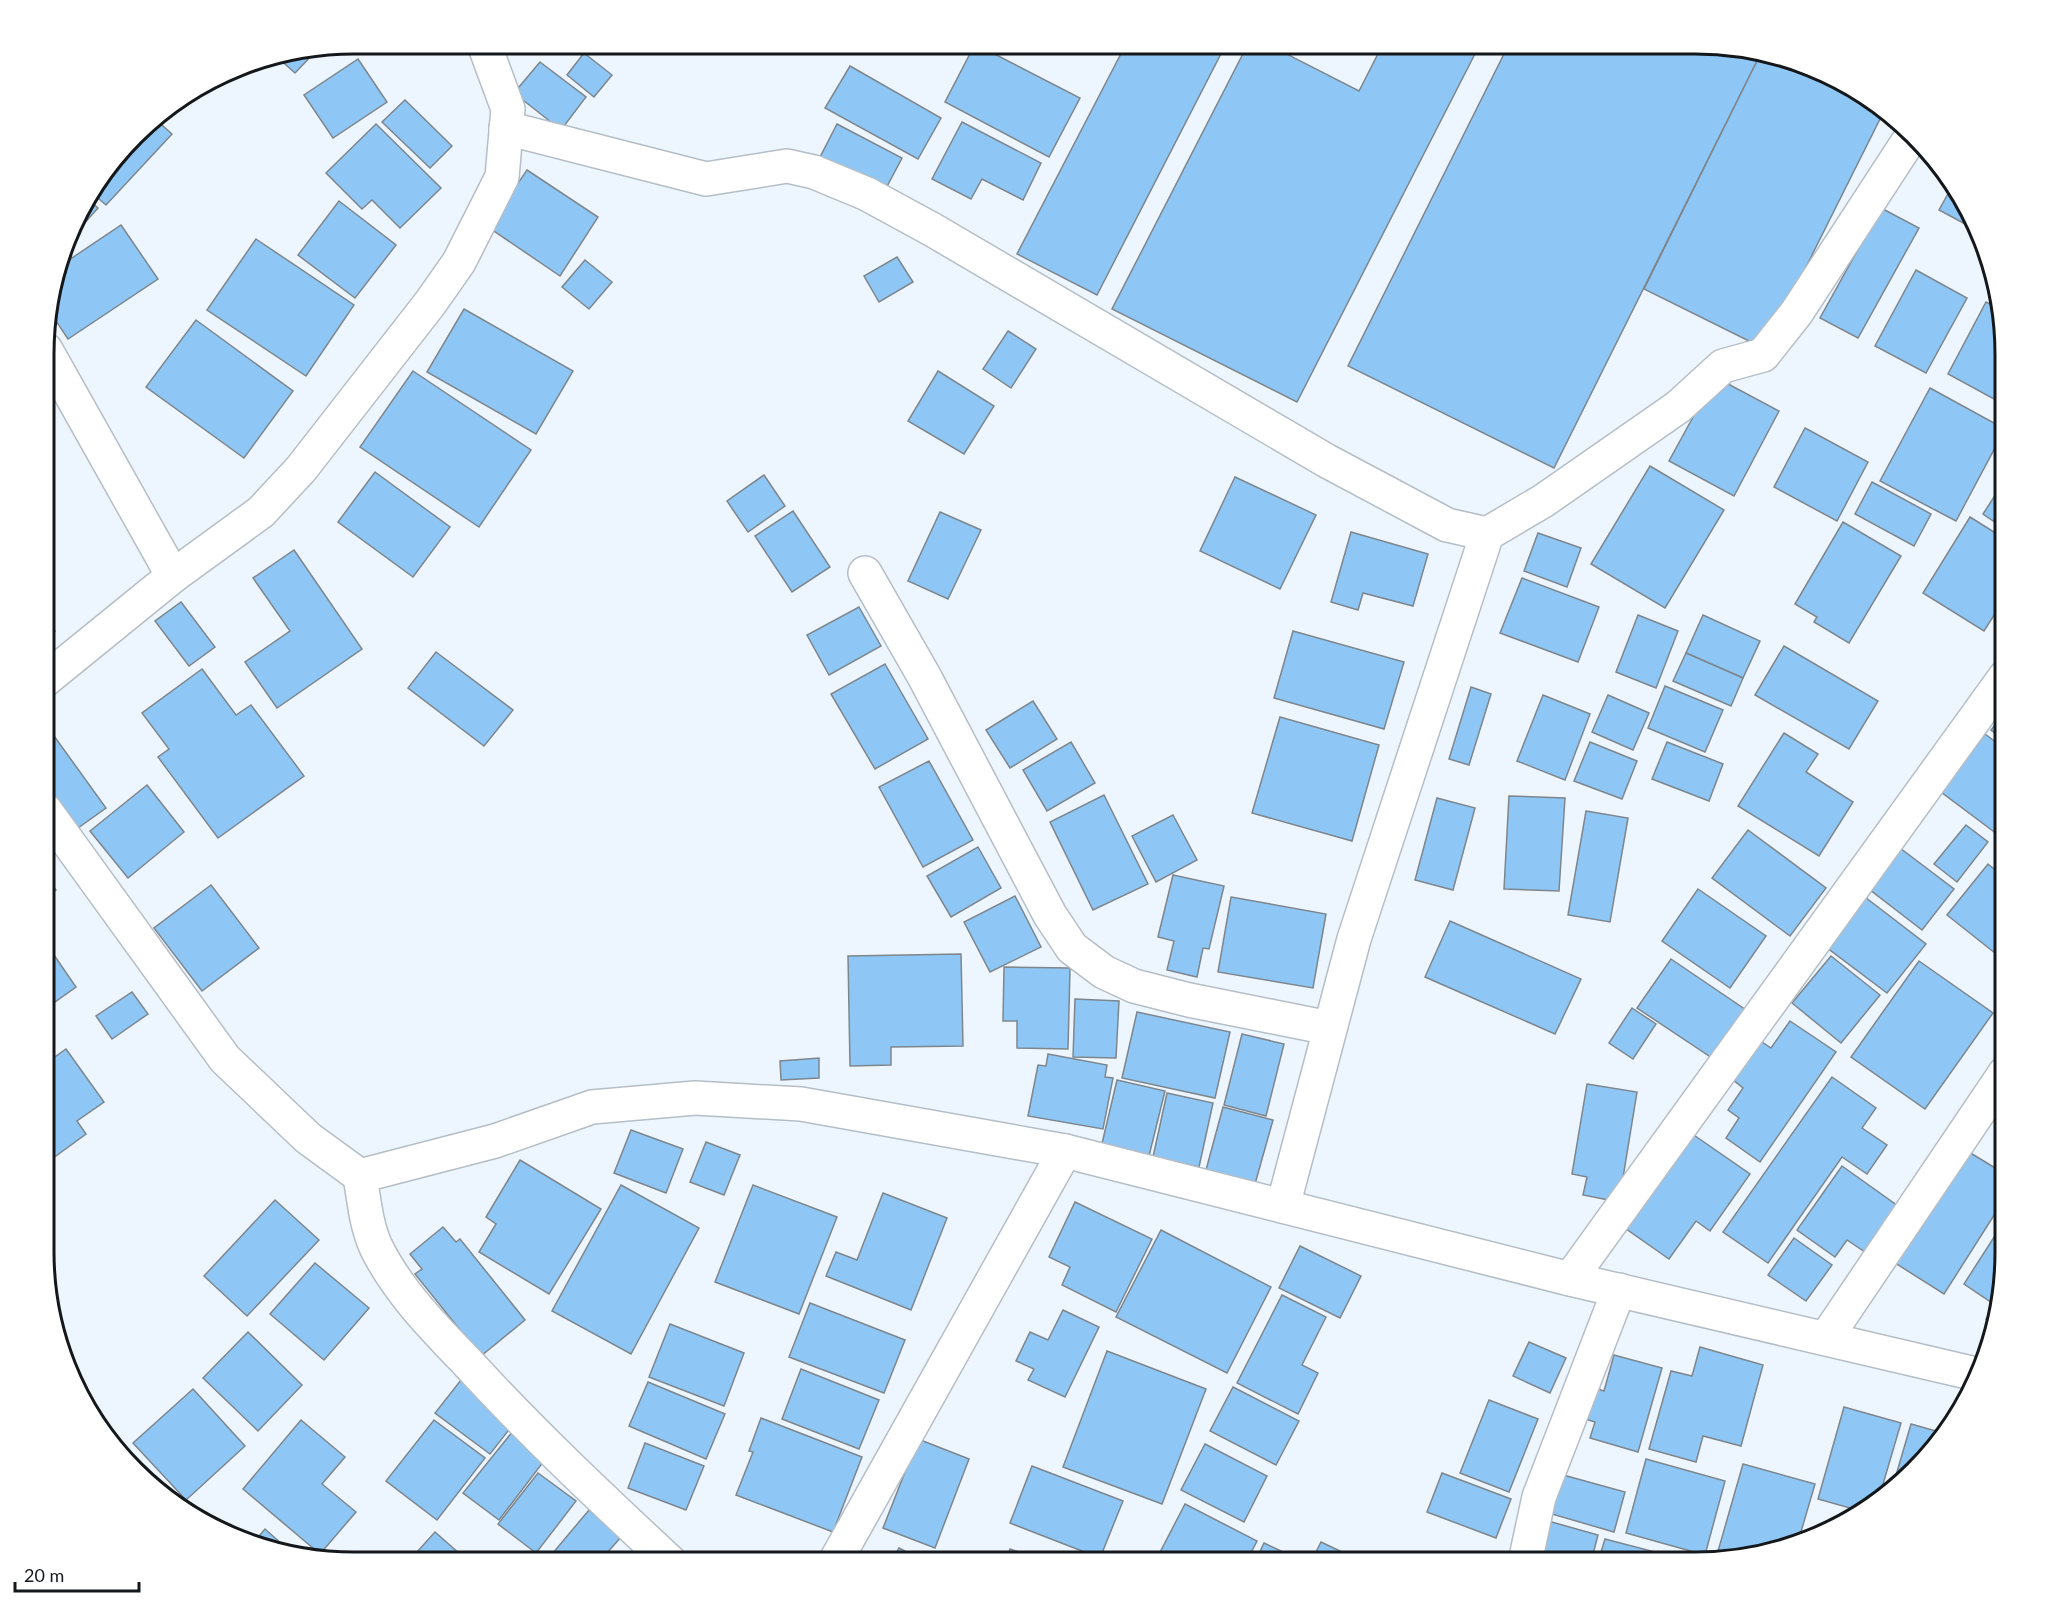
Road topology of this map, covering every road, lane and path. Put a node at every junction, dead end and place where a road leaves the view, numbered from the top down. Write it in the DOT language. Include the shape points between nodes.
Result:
graph roads {
  1 [pos="488,54"];
  2 [pos="506,128"];
  3 [pos="1907,142"];
  4 [pos="54,364"];
  5 [pos="1487,534"];
  6 [pos="865,573"];
  7 [pos="173,576"];
  8 [pos="54,673"];
  9 [pos="1995,691"];
  10 [pos="54,822"];
  11 [pos="1329,1028"];
  12 [pos="1995,1088"];
  13 [pos="1065,1151"];
  14 [pos="360,1176"];
  15 [pos="1283,1206"];
  16 [pos="1570,1279"];
  17 [pos="1619,1290"];
  18 [pos="1826,1338"];
  19 [pos="1970,1372"];
  20 [pos="659,1552"];
  21 [pos="840,1552"];
  22 [pos="1527,1552"];
  1 -- 2 [label="street" via="508,109"];
  2 -- 5 [label="street" via="706,179 787,166 814,172 867,194 933,230 1327,461 1447,525"];
  2 -- 7 [label="street" via="501,177 459,262 431,302 302,469 261,512"];
  3 -- 5 [label="street" via="1797,312 1763,355 1723,366 1678,407 1543,501"];
  4 -- 7 [label="street"];
  5 -- 11 [label="street" via="1354,939"];
  6 -- 11 [label="street" via="1050,915 1072,948 1104,972 1134,986"];
  7 -- 8 [label="street"];
  9 -- 16 [label="street"];
  10 -- 14 [label="street" via="225,1059 308,1138"];
  11 -- 15 [label="street"];
  12 -- 18 [label="street"];
  13 -- 14 [label="street" via="801,1104 695,1098 592,1107 495,1141"];
  13 -- 15 [label="street"];
  13 -- 21 [label="street"];
  14 -- 20 [label="street" via="376,1246 431,1324 495,1394"];
  15 -- 16 [label="street"];
  16 -- 17 [label="street"];
  17 -- 18 [label="street"];
  17 -- 22 [label="street" via="1539,1497"];
  18 -- 19 [label="street"];
}
